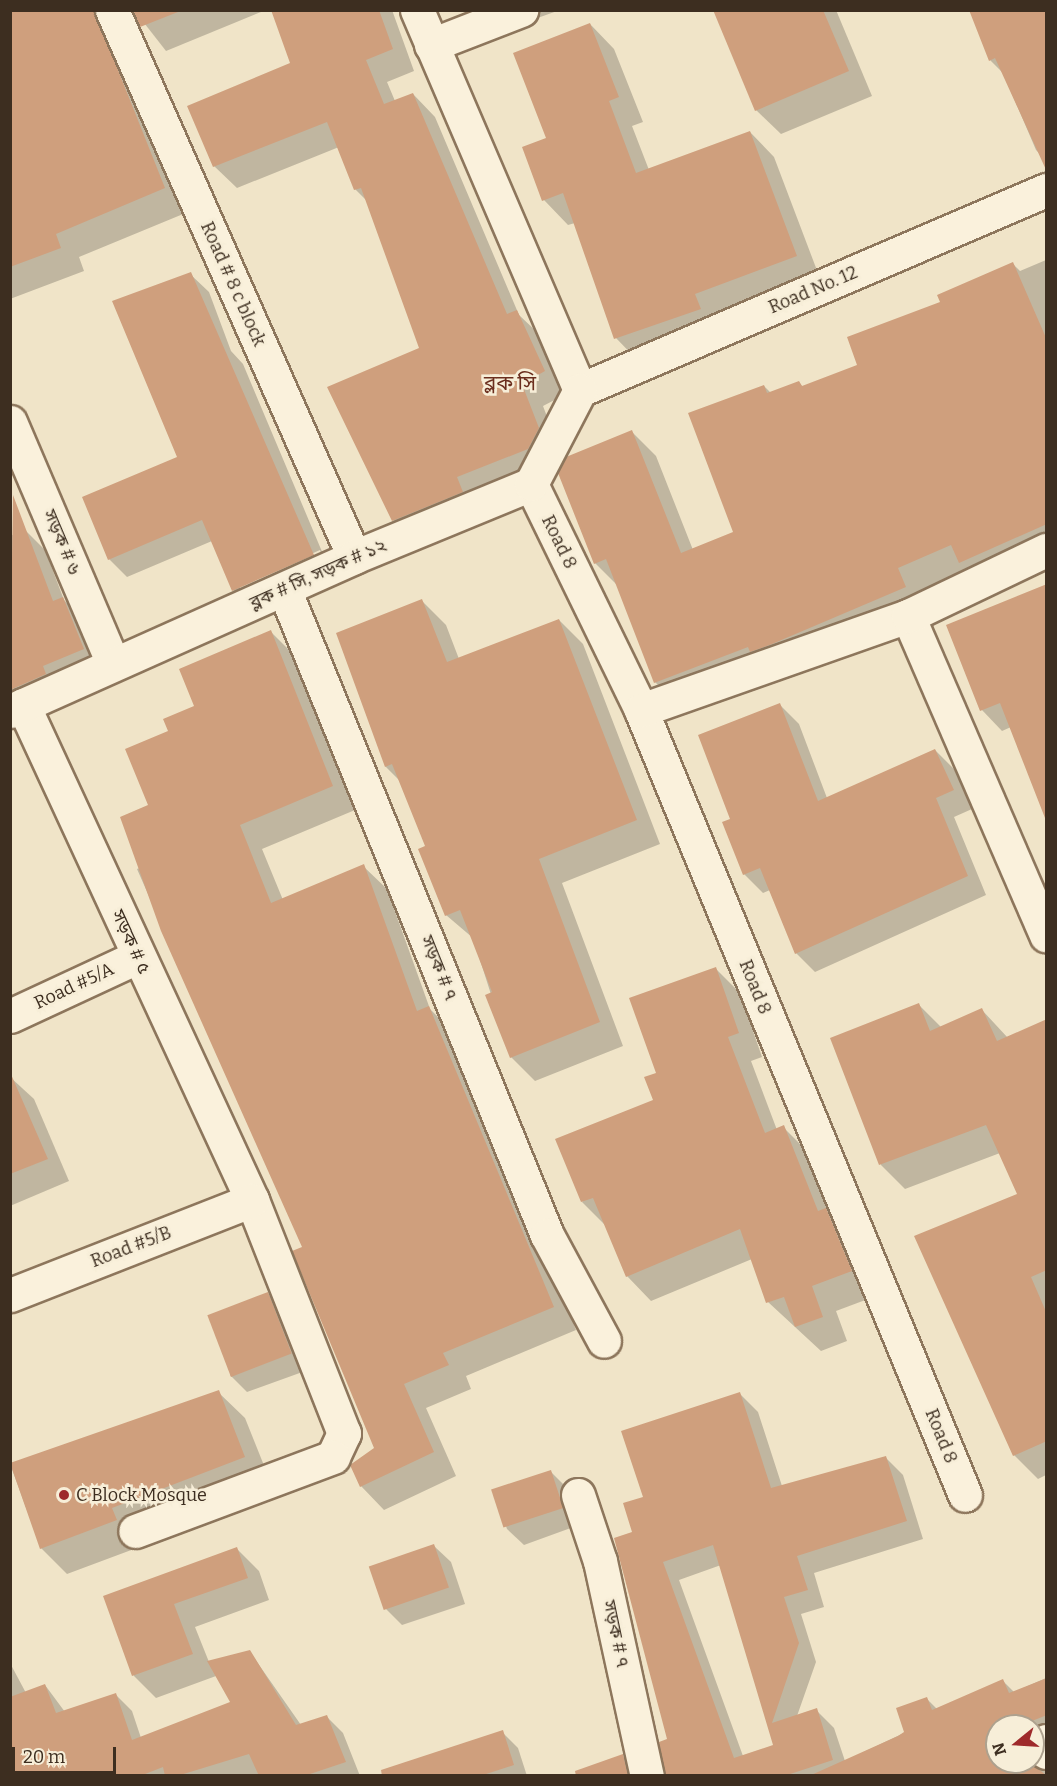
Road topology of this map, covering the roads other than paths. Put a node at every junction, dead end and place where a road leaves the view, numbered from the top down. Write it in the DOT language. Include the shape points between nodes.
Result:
graph roads {
  1 [pos="112,10"];
  2 [pos="417,10"];
  3 [pos="521,10"];
  4 [pos="431,45"];
  5 [pos="1047,190"];
  6 [pos="580,390"];
  7 [pos="10,422"];
  8 [pos="531,484"];
  9 [pos="1047,550"];
  10 [pos="354,557"];
  11 [pos="284,589"];
  12 [pos="908,616"];
  13 [pos="113,663"];
  14 [pos="17,708"];
  15 [pos="641,710"];
  16 [pos="1047,935"];
  17 [pos="137,957"];
  18 [pos="10,1016"];
  19 [pos="246,1188"];
  20 [pos="10,1294"];
  21 [pos="604,1341"];
  22 [pos="578,1495"];
  23 [pos="965,1495"];
  24 [pos="135,1531"];
  25 [pos="1047,1741"];
  26 [pos="1047,1752"];
  27 [pos="647,1776"];
  1 -- 10 [label="street, Road # 8 c block"];
  2 -- 4 [label="street"];
  3 -- 4 [label="street"];
  4 -- 6 [label="street"];
  5 -- 6 [label="street, Road No. 12"];
  6 -- 8 [label="street"];
  7 -- 13 [label="street, সড়ক # ৬"];
  8 -- 10 [label="street, ব্লক # সি, সড়ক # ১২"];
  8 -- 15 [label="street, Road 8"];
  9 -- 12 [label="street"];
  10 -- 11 [label="street, ব্লক # সি, সড়ক # ১২"];
  11 -- 13 [label="street, ব্লক # সি, সড়ক # ১২"];
  11 -- 21 [label="street, সড়ক # ৭" via="548,1235"];
  12 -- 15 [label="street"];
  12 -- 16 [label="street"];
  13 -- 14 [label="street, ব্লক # সি, সড়ক # ১২"];
  14 -- 17 [label="street, সড়ক # ৫"];
  15 -- 23 [label="street, Road 8"];
  17 -- 18 [label="street, Road #5/A"];
  17 -- 19 [label="street, সড়ক # ৫"];
  19 -- 20 [label="street, Road #5/B"];
  19 -- 24 [label="street, সড়ক # ৫" via="339,1414 341,1446 333,1457"];
  22 -- 27 [label="street, সড়ক # ৭" via="600,1561"];
  25 -- 26 [label="street"];
}
